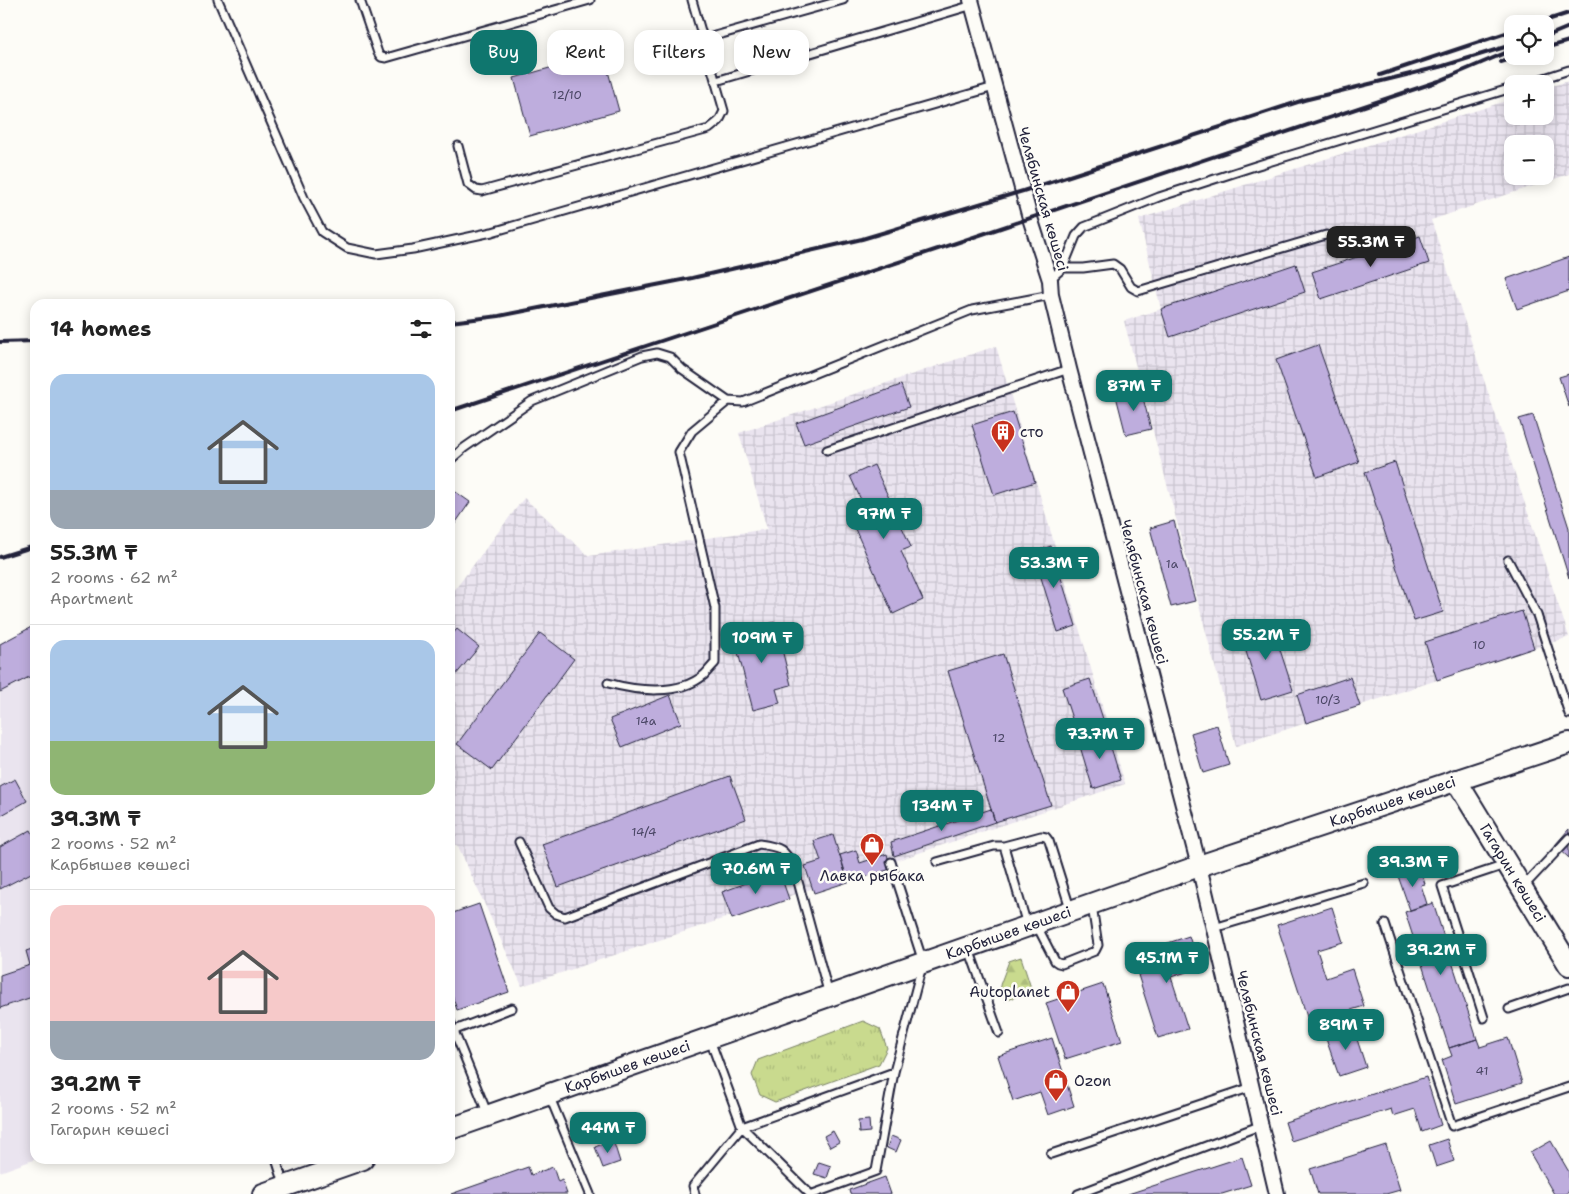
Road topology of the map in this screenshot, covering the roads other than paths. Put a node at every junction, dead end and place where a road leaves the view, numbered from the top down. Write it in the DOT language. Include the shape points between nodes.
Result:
graph roads {
  1 [pos="218,0"];
  2 [pos="360,0"];
  3 [pos="590,0"];
  4 [pos="692,0"];
  5 [pos="843,0"];
  6 [pos="972,2"];
  7 [pos="701,30"];
  8 [pos="724,33"];
  9 [pos="1569,70"];
  10 [pos="714,75"];
  11 [pos="1554,75"];
  12 [pos="716,81"];
  13 [pos="994,87"];
  14 [pos="1504,90"];
  15 [pos="458,146"];
  16 [pos="1326,235"];
  17 [pos="1063,268"];
  18 [pos="1050,280"];
  19 [pos="1051,295"];
  20 [pos="1070,369"];
  21 [pos="728,402"];
  22 [pos="827,450"];
  23 [pos="455,456"];
  24 [pos="1508,560"];
  25 [pos="608,683"];
  26 [pos="1569,714"];
  27 [pos="1569,743"];
  28 [pos="1456,780"];
  29 [pos="1569,838"];
  30 [pos="519,842"];
  31 [pos="1004,846"];
  32 [pos="891,862"];
  33 [pos="937,862"];
  34 [pos="1508,864"];
  35 [pos="1199,866"];
  36 [pos="1364,883"];
  37 [pos="1522,888"];
  38 [pos="1092,904"];
  39 [pos="1071,911"];
  40 [pos="1385,924"];
  41 [pos="1032,925"];
  42 [pos="1214,928"];
  43 [pos="968,947"];
  44 [pos="923,962"];
  45 [pos="1569,965"];
  46 [pos="1569,988"];
  47 [pos="829,996"];
  48 [pos="512,1008"];
  49 [pos="1509,1009"];
  50 [pos="1484,1018"];
  51 [pos="455,1030"];
  52 [pos="999,1033"];
  53 [pos="455,1038"];
  54 [pos="708,1038"];
  55 [pos="894,1072"];
  56 [pos="1252,1087"];
  57 [pos="1569,1087"];
  58 [pos="548,1094"];
  59 [pos="488,1115"];
  60 [pos="1262,1125"];
  61 [pos="455,1126"];
  62 [pos="742,1128"];
  63 [pos="1051,1154"];
  64 [pos="278,1164"];
  65 [pos="349,1164"];
  66 [pos="285,1186"];
  67 [pos="263,1194"];
  68 [pos="590,1194"];
  69 [pos="696,1194"];
  70 [pos="811,1194"];
  71 [pos="1078,1194"];
  72 [pos="1277,1194"];
  1 -- 13 [label="lane" via="304,198 322,232 348,248 376,254 492,232"];
  2 -- 3 [label="lane" via="378,53 386,58"];
  4 -- 7 [label="lane"];
  5 -- 8 [label="lane"];
  6 -- 12 [label="lane"];
  6 -- 13 [label="street, Челябинская көшесі"];
  9 -- 11 [label="lane"];
  10 -- 12 [label="lane"];
  12 -- 15 [label="lane" via="724,111 719,121 709,129 482,191 468,184"];
  13 -- 18 [label="street, Челябинская көшесі"];
  14 -- 17 [label="lane" via="1168,194 1093,223 1080,231"];
  16 -- 17 [label="lane" via="1138,290 1130,287 1120,269 1113,264"];
  17 -- 18 [label="lane"];
  18 -- 19 [label="street, Челябинская көшесі"];
  19 -- 20 [label="street, Челябинская көшесі"];
  19 -- 21 [label="lane" via="972,310 743,402"];
  20 -- 22 [label="lane"];
  20 -- 35 [label="street, Челябинская көшесі"];
  21 -- 23 [label="lane" via="670,358 657,353 642,356 532,401"];
  21 -- 25 [label="lane" via="692,430 679,452 715,608 715,663 703,676 674,688 645,690"];
  24 -- 26 [label="lane" via="1537,616"];
  27 -- 28 [label="main road, Карбышев көшесі"];
  28 -- 34 [label="main road, Гагарин көшесі"];
  28 -- 35 [label="main road, Карбышев көшесі"];
  29 -- 37 [label="lane"];
  30 -- 47 [label="lane" via="549,908 565,917 759,844 775,846 786,853 794,868"];
  31 -- 33 [label="lane"];
  31 -- 39 [label="lane" via="1046,837"];
  31 -- 41 [label="lane"];
  32 -- 44 [label="lane"];
  34 -- 37 [label="main road, Гагарин көшесі"];
  34 -- 50 [label="lane" via="1442,886"];
  35 -- 38 [label="main road, Карбышев көшесі"];
  35 -- 42 [label="street, Челябинская көшесі"];
  36 -- 42 [label="lane"];
  37 -- 45 [label="main road, Гагарин көшесі"];
  38 -- 39 [label="main road, Карбышев көшесі"];
  38 -- 41 [label="lane" via="1098,948 1062,964 1055,961"];
  39 -- 41 [label="main road, Карбышев көшесі"];
  40 -- 57 [label="lane" via="1452,1126"];
  41 -- 43 [label="main road, Карбышев көшесі"];
  42 -- 56 [label="street, Челябинская көшесі"];
  43 -- 44 [label="main road, Карбышев көшесі"];
  43 -- 52 [label="lane"];
  44 -- 47 [label="main road, Карбышев көшесі"];
  44 -- 55 [label="lane"];
  46 -- 49 [label="lane"];
  47 -- 54 [label="main road, Карбышев көшесі"];
  48 -- 51 [label="lane"];
  53 -- 59 [label="lane"];
  54 -- 58 [label="main road, Карбышев көшесі"];
  54 -- 62 [label="lane"];
  55 -- 62 [label="lane"];
  55 -- 70 [label="lane" via="876,1171"];
  56 -- 60 [label="street, Челябинская көшесі"];
  56 -- 63 [label="lane"];
  58 -- 59 [label="main road, Карбышев көшесі"];
  58 -- 68 [label="lane"];
  59 -- 61 [label="main road, Карбышев көшесі"];
  60 -- 71 [label="lane"];
  60 -- 72 [label="street, Челябинская көшесі"];
  62 -- 69 [label="lane" via="694,1186"];
  62 -- 70 [label="lane"];
  64 -- 66 [label="lane"];
  65 -- 66 [label="main road"];
  66 -- 67 [label="main road"];
}
